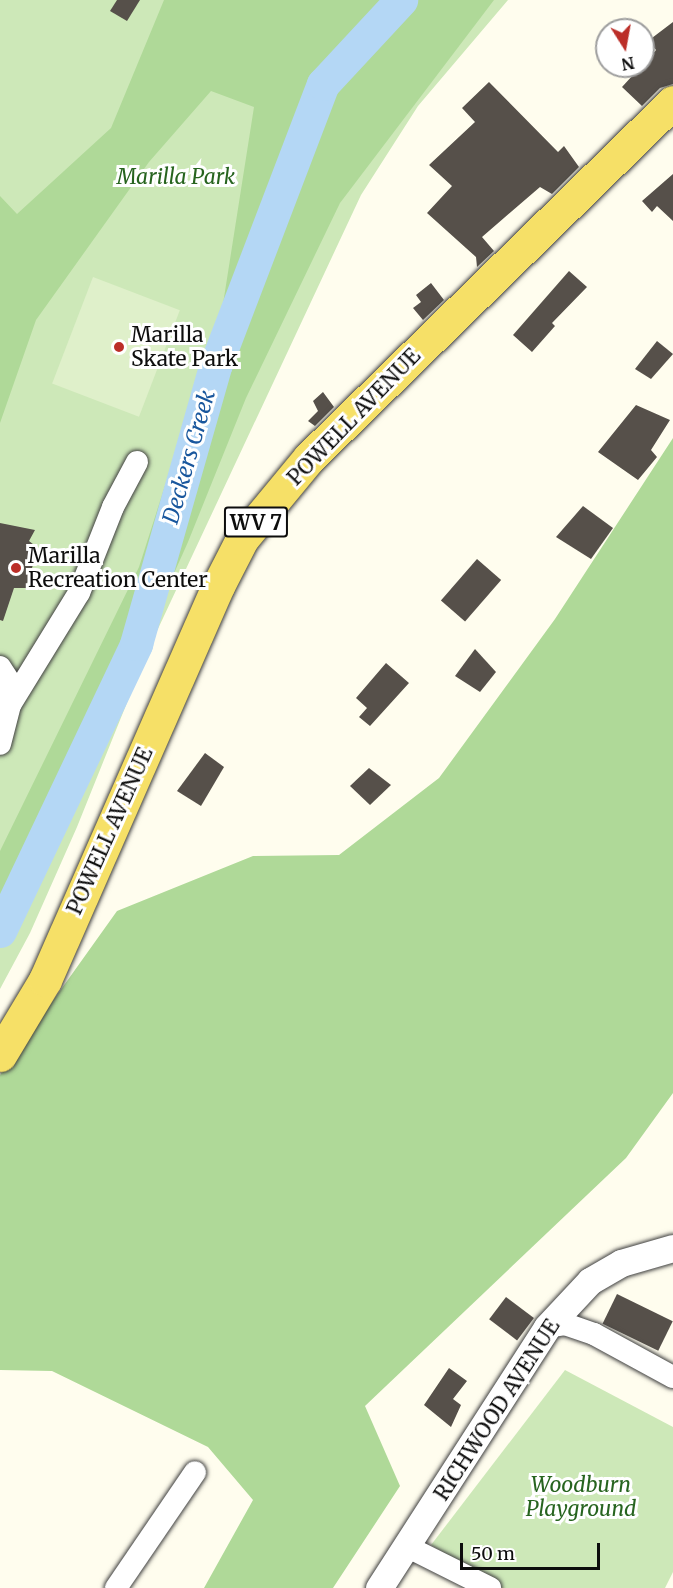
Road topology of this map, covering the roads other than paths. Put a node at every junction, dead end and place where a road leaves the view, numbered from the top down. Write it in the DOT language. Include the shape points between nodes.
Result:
graph roads {
  1 [pos="673,102"];
  2 [pos="137,462"];
  3 [pos="0,667"];
  4 [pos="9,705"];
  5 [pos="0,744"];
  6 [pos="0,1055"];
  7 [pos="673,1248"];
  8 [pos="548,1327"];
  9 [pos="673,1377"];
  10 [pos="195,1472"];
  11 [pos="408,1546"];
  12 [pos="116,1588"];
  13 [pos="379,1588"];
  14 [pos="490,1588"];
  1 -- 6 [label="main road, POWELL AVENUE / WV 7" via="309,458 242,539 45,980"];
  2 -- 4 [label="street" via="113,507 80,593"];
  3 -- 4 [label="street" via="9,681"];
  4 -- 5 [label="street"];
  7 -- 8 [label="street, RICHWOOD AVENUE" via="621,1263 590,1281"];
  8 -- 9 [label="street" via="565,1324 594,1334"];
  8 -- 11 [label="street, RICHWOOD AVENUE"];
  10 -- 12 [label="street"];
  11 -- 13 [label="street, RICHWOOD AVENUE"];
  11 -- 14 [label="street"];
}
